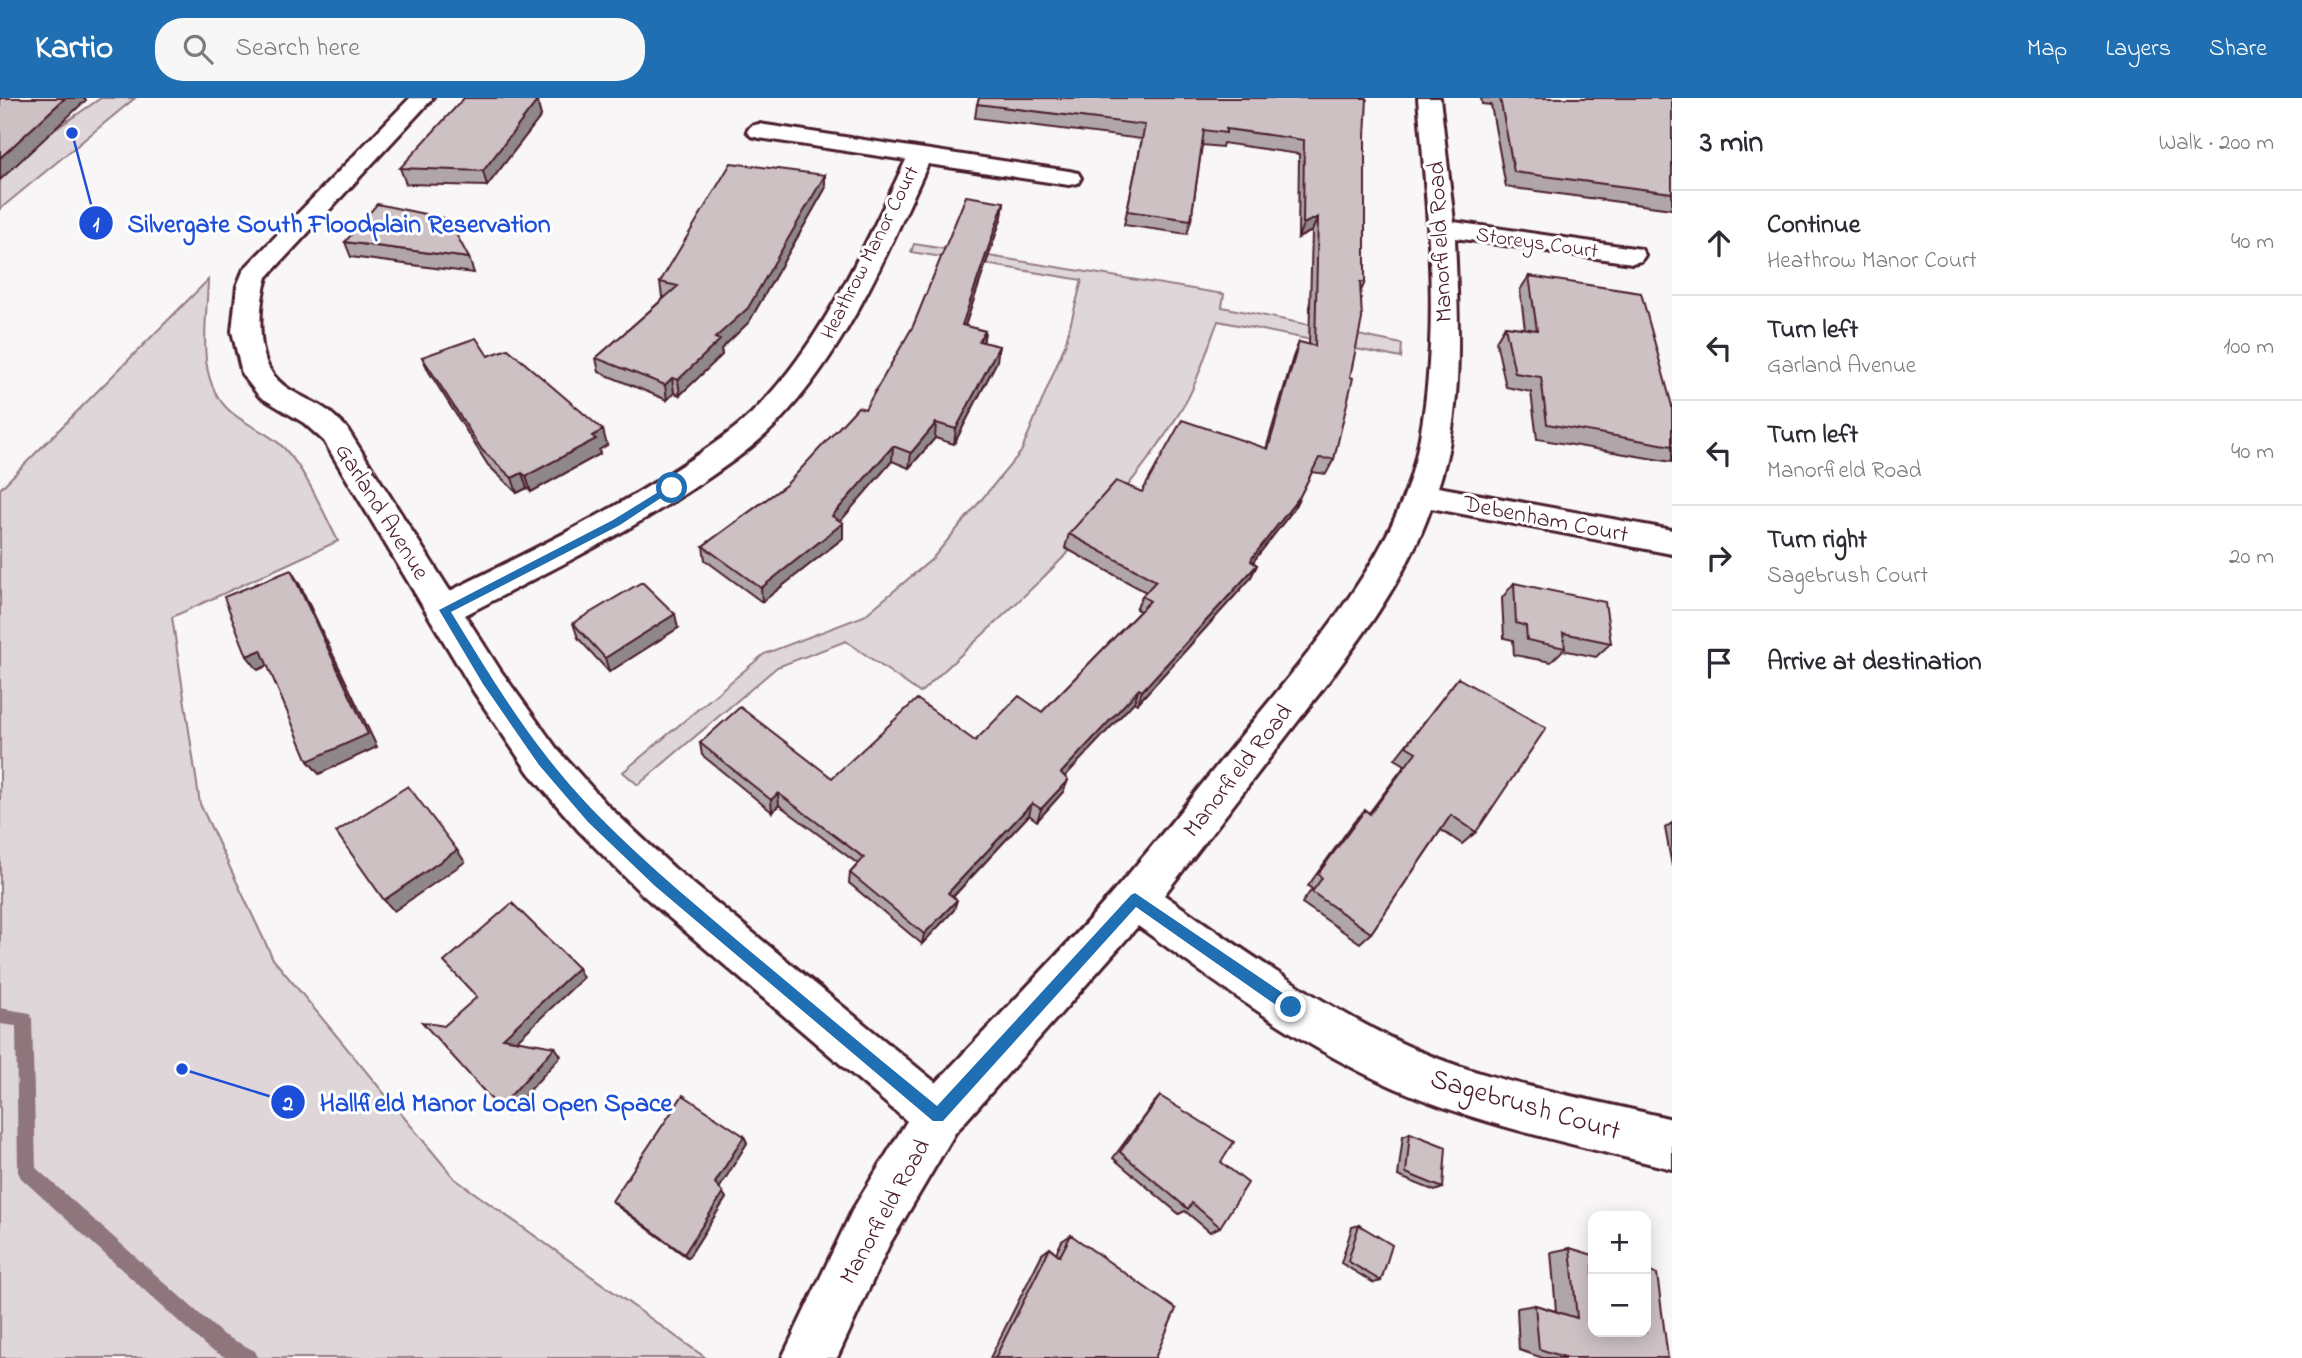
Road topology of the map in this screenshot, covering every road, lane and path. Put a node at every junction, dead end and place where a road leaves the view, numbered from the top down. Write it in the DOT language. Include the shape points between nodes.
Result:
graph roads {
  1 [pos="422,98"];
  2 [pos="1429,98"];
  3 [pos="759,131"];
  4 [pos="920,155"];
  5 [pos="1069,178"];
  6 [pos="1442,228"];
  7 [pos="1632,255"];
  8 [pos="1421,495"];
  9 [pos="1672,542"];
  10 [pos="444,610"];
  11 [pos="1135,899"];
  12 [pos="938,1116"];
  13 [pos="1672,1144"];
  14 [pos="809,1358"];
  1 -- 10 [label="street, Garland Avenue" via="254,275 246,293 248,348 264,384 335,434"];
  2 -- 6 [label="street, Manorfield Road"];
  3 -- 4 [label="street, Heathrow Manor Court"];
  4 -- 5 [label="street, Heathrow Manor Court"];
  4 -- 10 [label="street, Heathrow Manor Court" via="835,325 770,413 719,455 617,522"];
  6 -- 7 [label="street, Storeys Court"];
  6 -- 8 [label="street, Manorfield Road" via="1441,386 1432,458"];
  8 -- 9 [label="street, Debenham Court"];
  8 -- 11 [label="street, Manorfield Road" via="1379,579 1324,660"];
  10 -- 12 [label="street, Garland Avenue" via="543,761 593,818 659,882"];
  11 -- 12 [label="street, Manorfield Road"];
  11 -- 13 [label="street, Sagebrush Court" via="1291,1007 1379,1056 1455,1088"];
  12 -- 14 [label="street, Manorfield Road" via="871,1227"];
}
